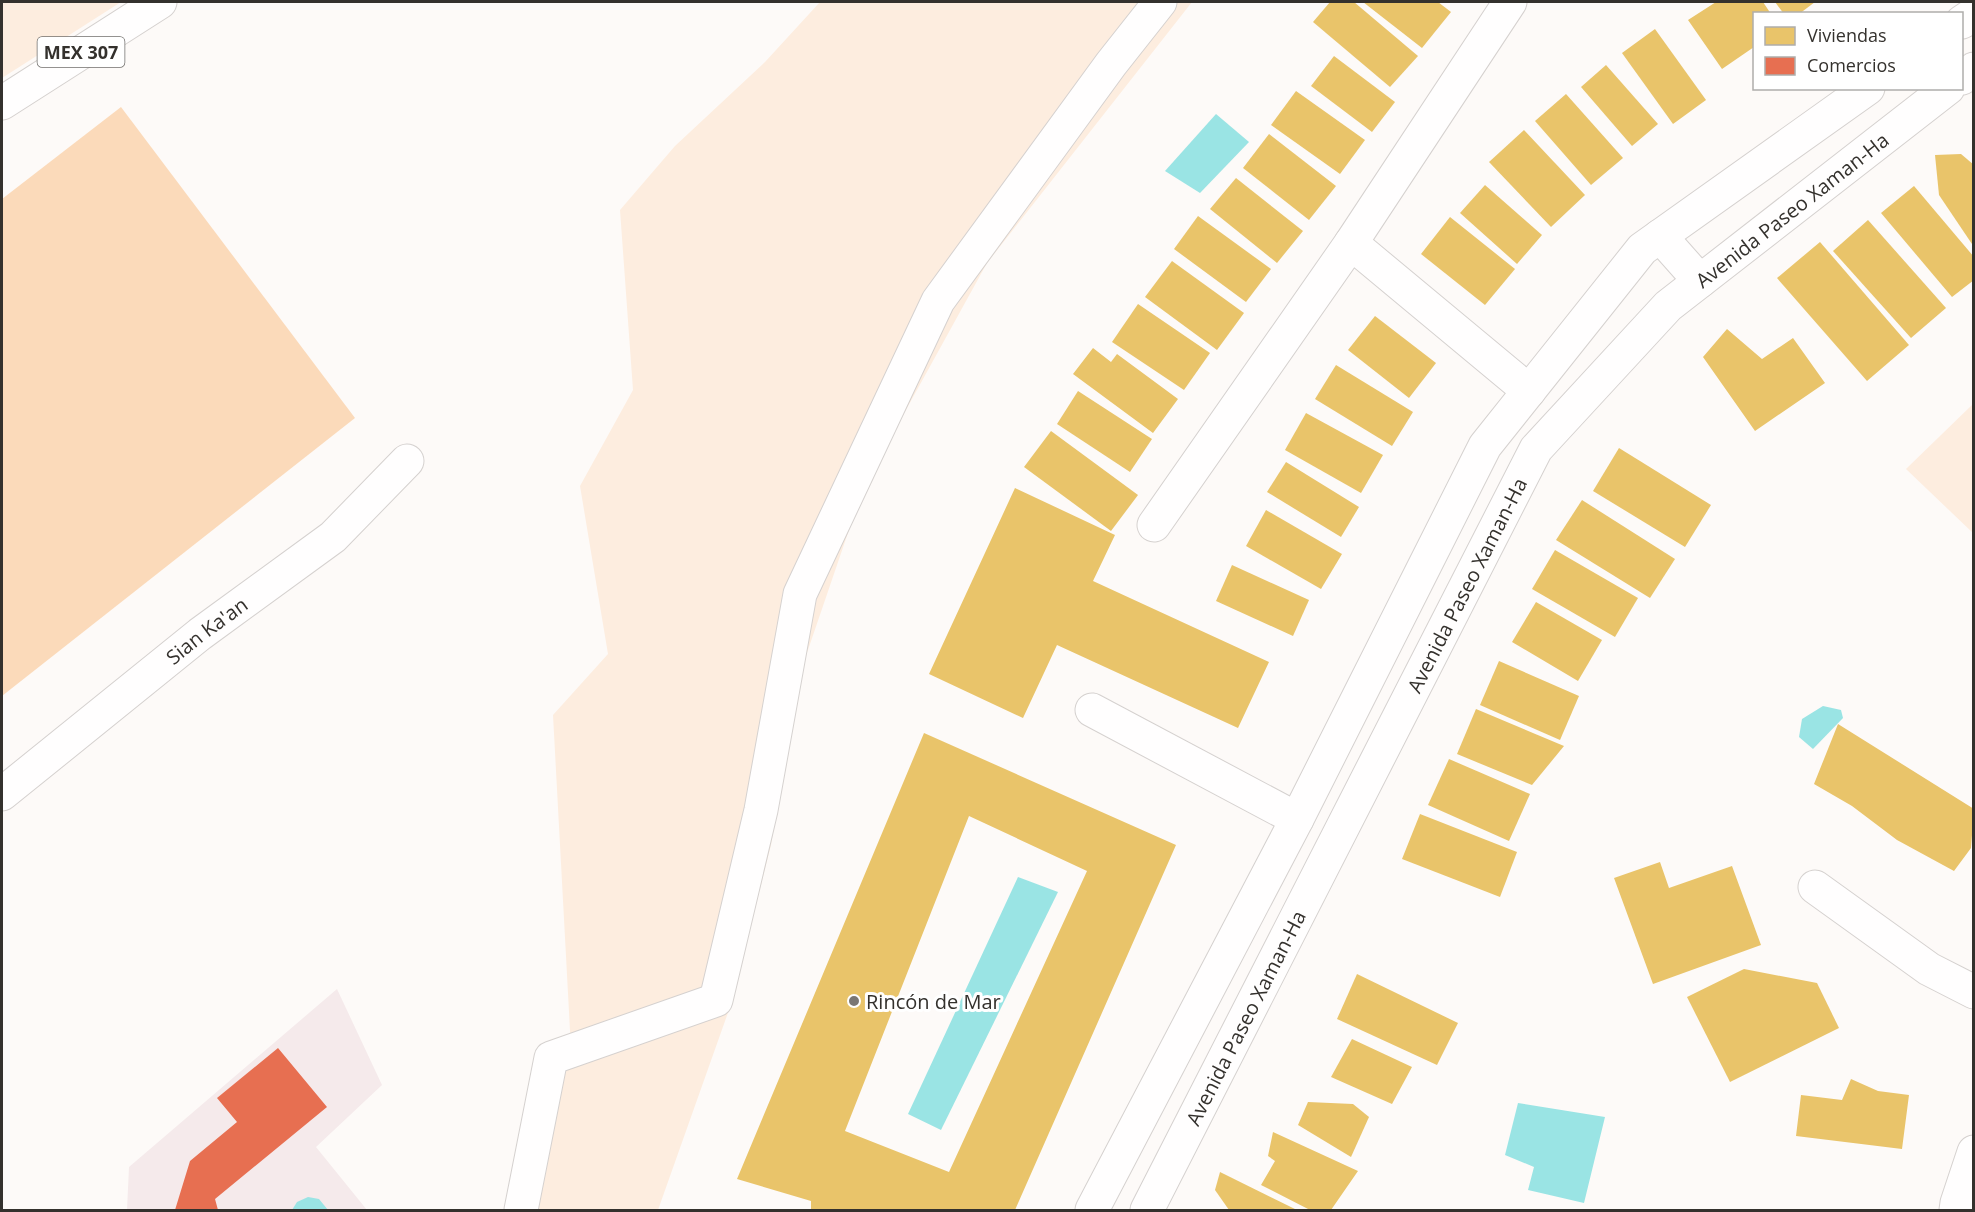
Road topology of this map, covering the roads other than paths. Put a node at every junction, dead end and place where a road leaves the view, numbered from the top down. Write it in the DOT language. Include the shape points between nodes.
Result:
graph roads {
  1 [pos="160,2"];
  2 [pos="1160,2"];
  3 [pos="1510,2"];
  4 [pos="1865,90"];
  5 [pos="1945,90"];
  6 [pos="2,103"];
  7 [pos="1660,236"];
  8 [pos="1351,243"];
  9 [pos="1701,280"];
  10 [pos="1529,391"];
  11 [pos="407,461"];
  12 [pos="1154,525"];
  13 [pos="1439,536"];
  14 [pos="1478,563"];
  15 [pos="1092,711"];
  16 [pos="2,794"];
  17 [pos="1297,819"];
  18 [pos="1815,887"];
  19 [pos="1974,992"];
  20 [pos="1974,1152"];
  21 [pos="521,1210"];
  22 [pos="1092,1210"];
  23 [pos="1147,1210"];
  24 [pos="1956,1210"];
  1 -- 6 [label="main road, MEX 307"];
  2 -- 21 [label="main road" via="938,301 800,594 761,810 716,1000 551,1058"];
  3 -- 8 [label="main road"];
  4 -- 7 [label="main road"];
  5 -- 9 [label="main road, Avenida Paseo Xaman-Ha"];
  7 -- 9 [label="main road"];
  7 -- 10 [label="main road" via="1642,249"];
  8 -- 10 [label="main road"];
  8 -- 12 [label="main road"];
  9 -- 14 [label="main road, Avenida Paseo Xaman-Ha" via="1668,306 1536,450"];
  10 -- 13 [label="main road" via="1485,446"];
  11 -- 16 [label="main road, Sian Ka'an" via="333,537 200,634"];
  13 -- 14 [label="main road"];
  13 -- 17 [label="main road"];
  14 -- 23 [label="main road, Avenida Paseo Xaman-Ha"];
  15 -- 17 [label="main road"];
  17 -- 22 [label="main road"];
  18 -- 19 [label="main road" via="1929,969"];
  20 -- 24 [label="main road"];
}
